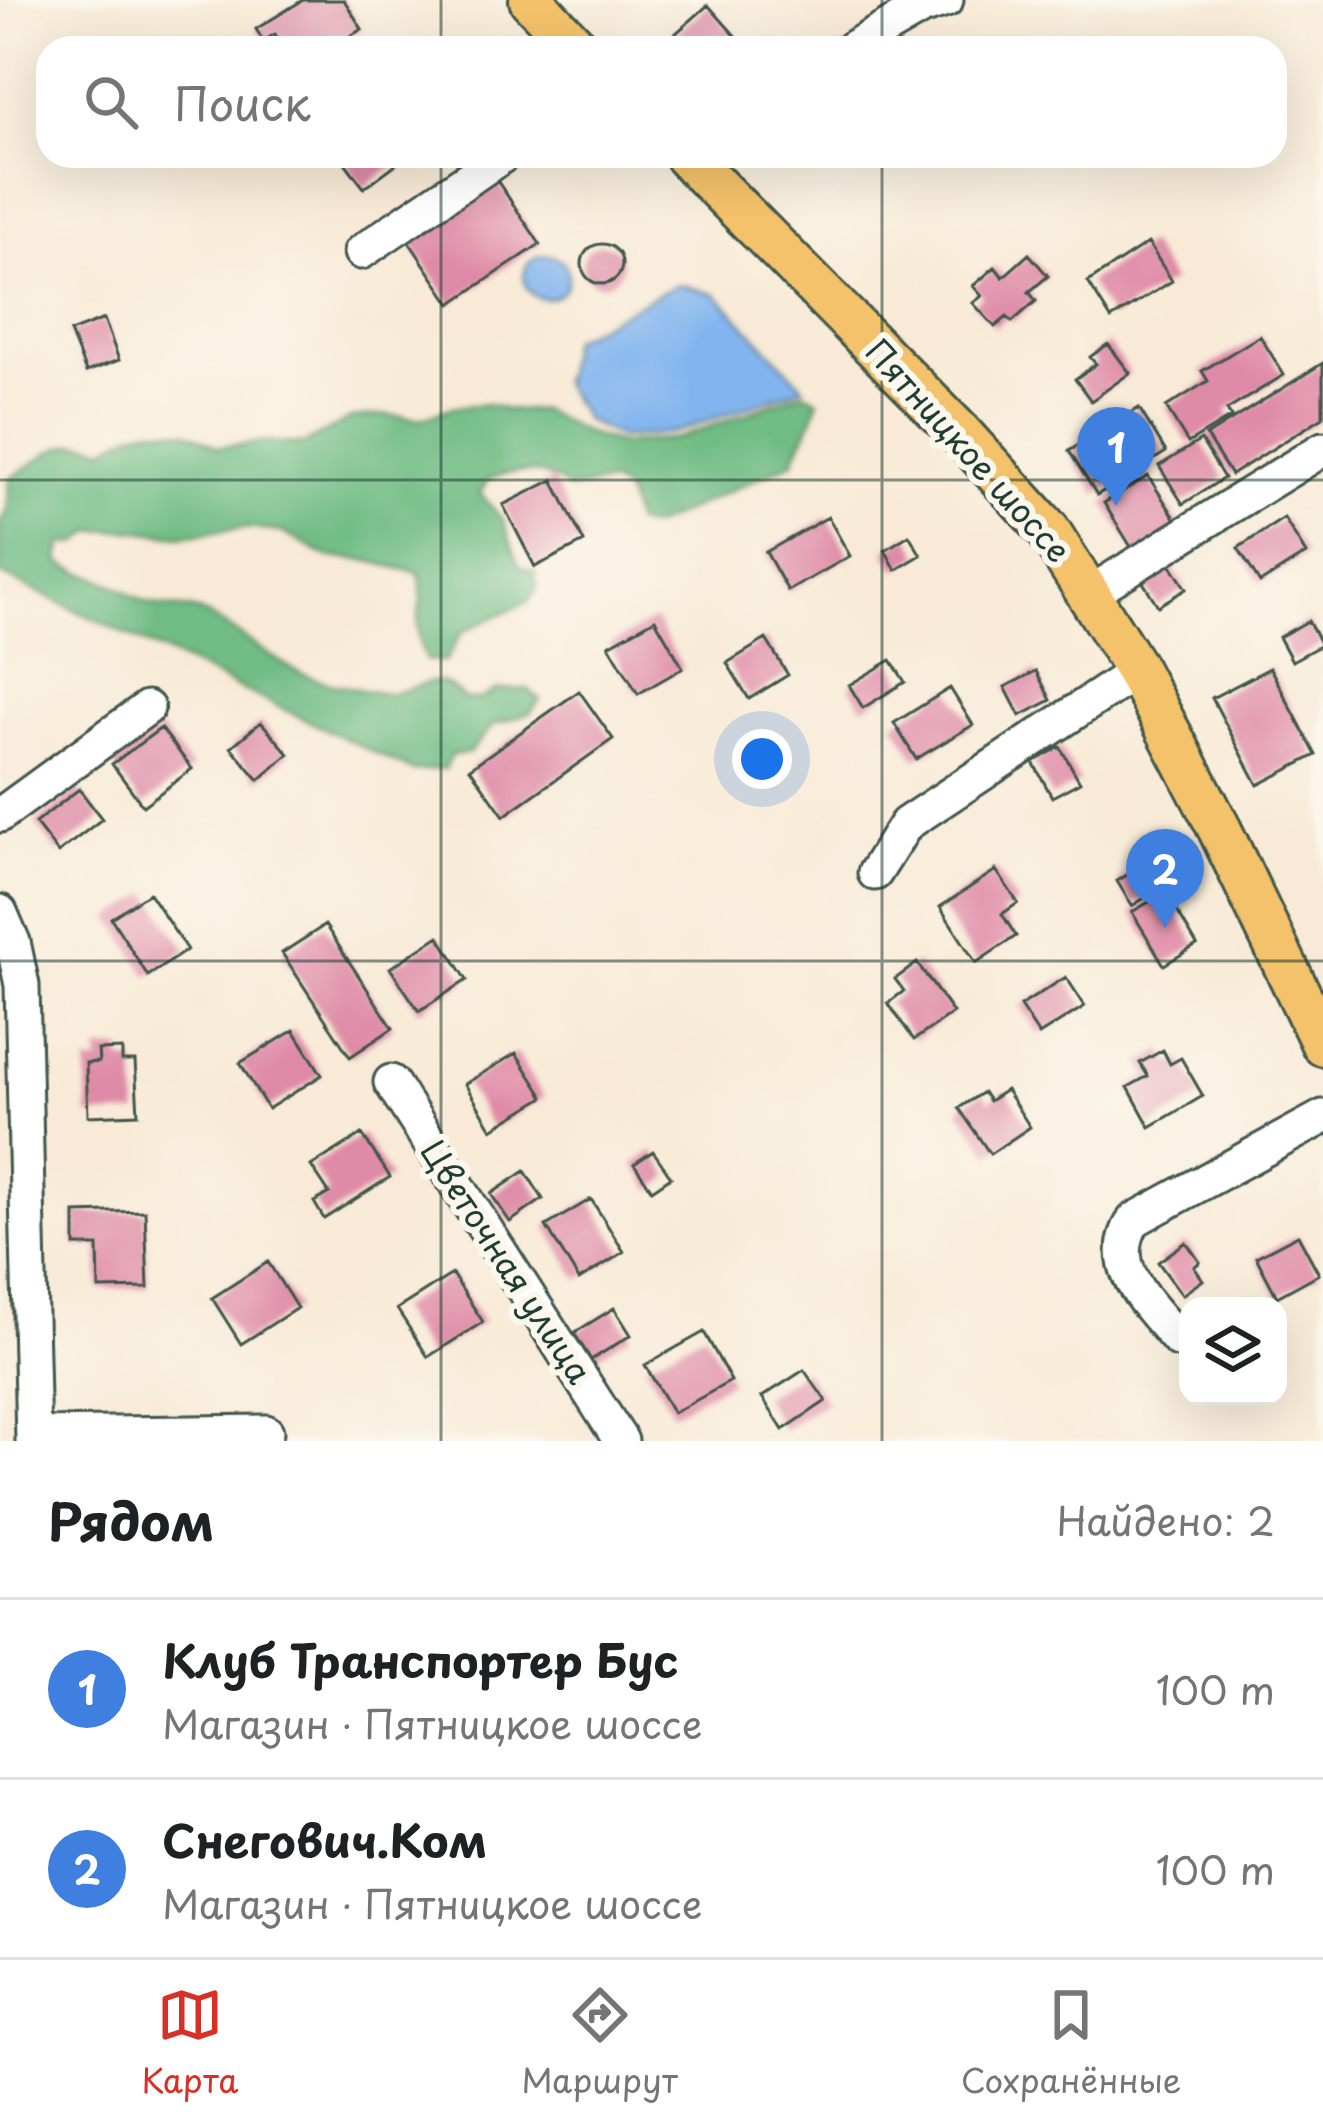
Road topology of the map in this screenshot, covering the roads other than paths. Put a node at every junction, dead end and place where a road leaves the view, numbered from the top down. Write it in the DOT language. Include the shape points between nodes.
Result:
graph roads {
  1 [pos="531,0"];
  2 [pos="946,0"];
  3 [pos="566,36"];
  4 [pos="872,36"];
  5 [pos="484,168"];
  6 [pos="704,168"];
  7 [pos="361,252"];
  8 [pos="1323,449"];
  9 [pos="1090,593"];
  10 [pos="1136,671"];
  11 [pos="147,708"];
  12 [pos="0,815"];
  13 [pos="875,873"];
  14 [pos="4,932"];
  15 [pos="1323,1044"];
  16 [pos="391,1082"];
  17 [pos="1323,1117"];
  18 [pos="1178,1340"];
  19 [pos="266,1432"];
  20 [pos="33,1438"];
  21 [pos="621,1441"];
  1 -- 3 [label="main road"];
  2 -- 4 [label="street"];
  5 -- 7 [label="street"];
  6 -- 9 [label="main road, Пятницкое шоссе" via="959,432 1048,530"];
  8 -- 9 [label="street"];
  9 -- 10 [label="main road, Пятницкое шоссе"];
  10 -- 13 [label="street" via="906,824"];
  10 -- 15 [label="main road, Пятницкое шоссе"];
  11 -- 12 [label="street"];
  14 -- 20 [label="street" via="22,985"];
  16 -- 21 [label="street, Цветочная улица"];
  17 -- 18 [label="street" via="1134,1220 1124,1235 1129,1280"];
  19 -- 20 [label="street"];
}
